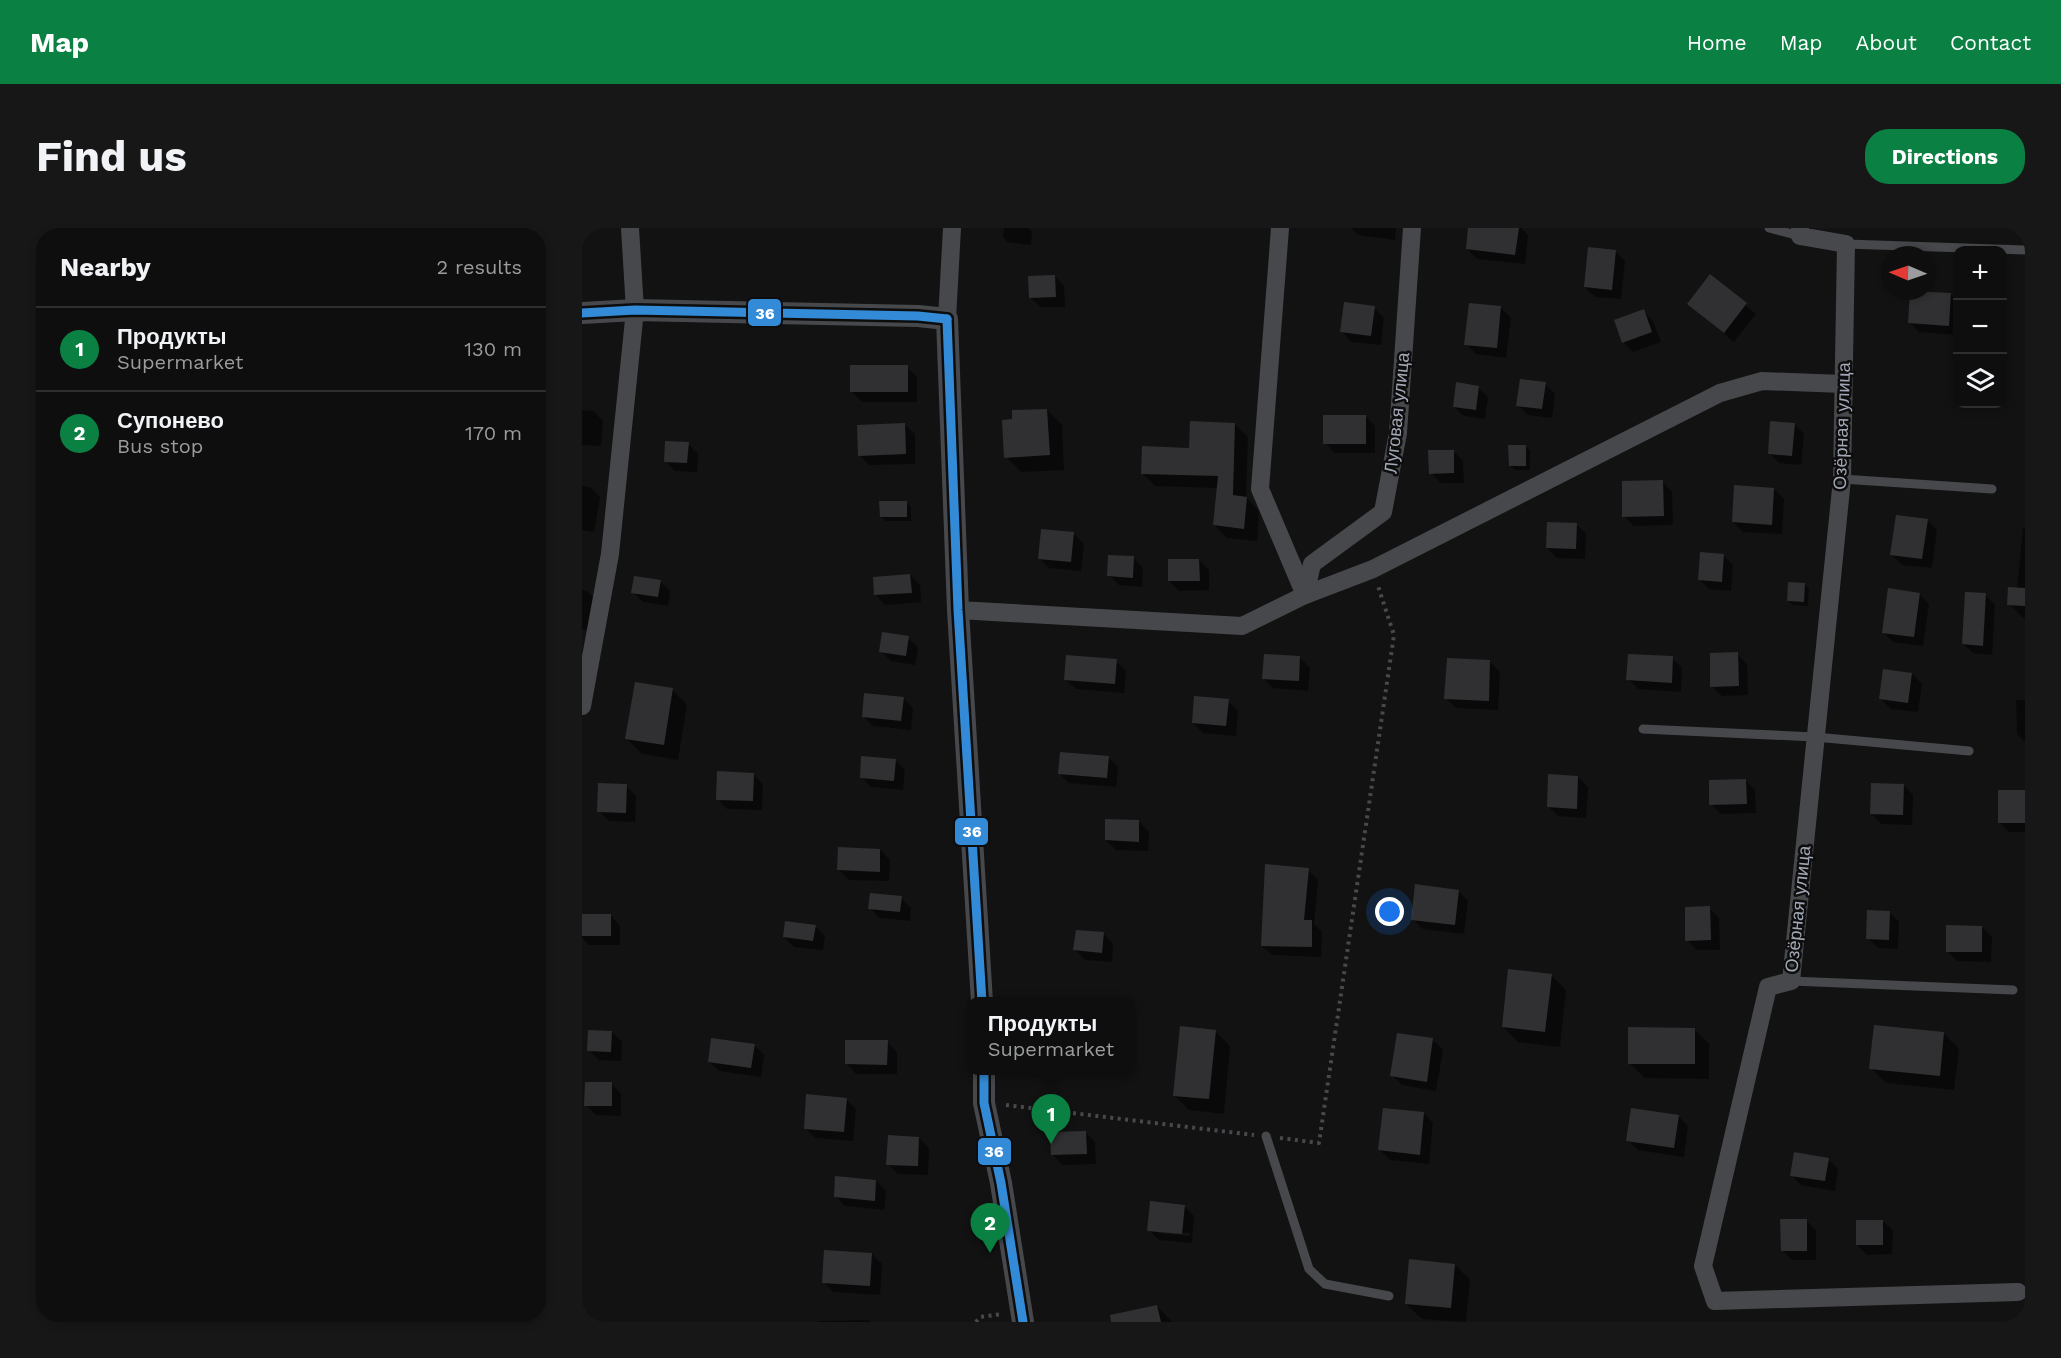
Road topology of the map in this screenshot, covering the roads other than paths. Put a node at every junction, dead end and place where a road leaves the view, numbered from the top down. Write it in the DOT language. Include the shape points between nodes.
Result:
graph roads {
  1 [pos="630,228"];
  2 [pos="952,228"];
  3 [pos="1280,228"];
  4 [pos="1412,228"];
  5 [pos="1769,228"];
  6 [pos="1800,232"];
  7 [pos="1846,244"];
  8 [pos="2025,250"];
  9 [pos="635,310"];
  10 [pos="582,313"];
  11 [pos="947,319"];
  12 [pos="1843,384"];
  13 [pos="1842,479"];
  14 [pos="1992,489"];
  15 [pos="1305,595"];
  16 [pos="958,610"];
  17 [pos="582,706"];
  18 [pos="1643,729"];
  19 [pos="1815,737"];
  20 [pos="1969,751"];
  21 [pos="1791,981"];
  22 [pos="2013,990"];
  23 [pos="982,997"];
  24 [pos="984,1075"];
  25 [pos="1266,1136"];
  26 [pos="2018,1292"];
  27 [pos="1389,1296"];
  28 [pos="1022,1317"];
  1 -- 9 [label="street"];
  2 -- 11 [label="street"];
  3 -- 15 [label="street" via="1260,489"];
  4 -- 15 [label="street, Луговая улица" via="1398,434 1383,512 1312,564"];
  5 -- 6 [label="lane"];
  6 -- 7 [label="street"];
  7 -- 8 [label="lane"];
  7 -- 12 [label="street, Озёрная улица"];
  9 -- 10 [label="street"];
  9 -- 11 [label="street"];
  9 -- 17 [label="street" via="610,554"];
  11 -- 16 [label="street"];
  12 -- 13 [label="street, Озёрная улица"];
  12 -- 15 [label="street" via="1762,381 1720,393 1373,568"];
  13 -- 14 [label="lane"];
  13 -- 19 [label="street, Озёрная улица"];
  15 -- 16 [label="street" via="1242,626"];
  16 -- 23 [label="street"];
  18 -- 19 [label="lane"];
  19 -- 20 [label="lane"];
  19 -- 21 [label="street, Озёрная улица"];
  21 -- 22 [label="lane"];
  21 -- 26 [label="street, Озёрная улица" via="1768,987 1703,1266 1715,1301"];
  24 -- 28 [label="street" via="984,1103"];
  25 -- 27 [label="lane" via="1309,1269 1325,1284"];
}
